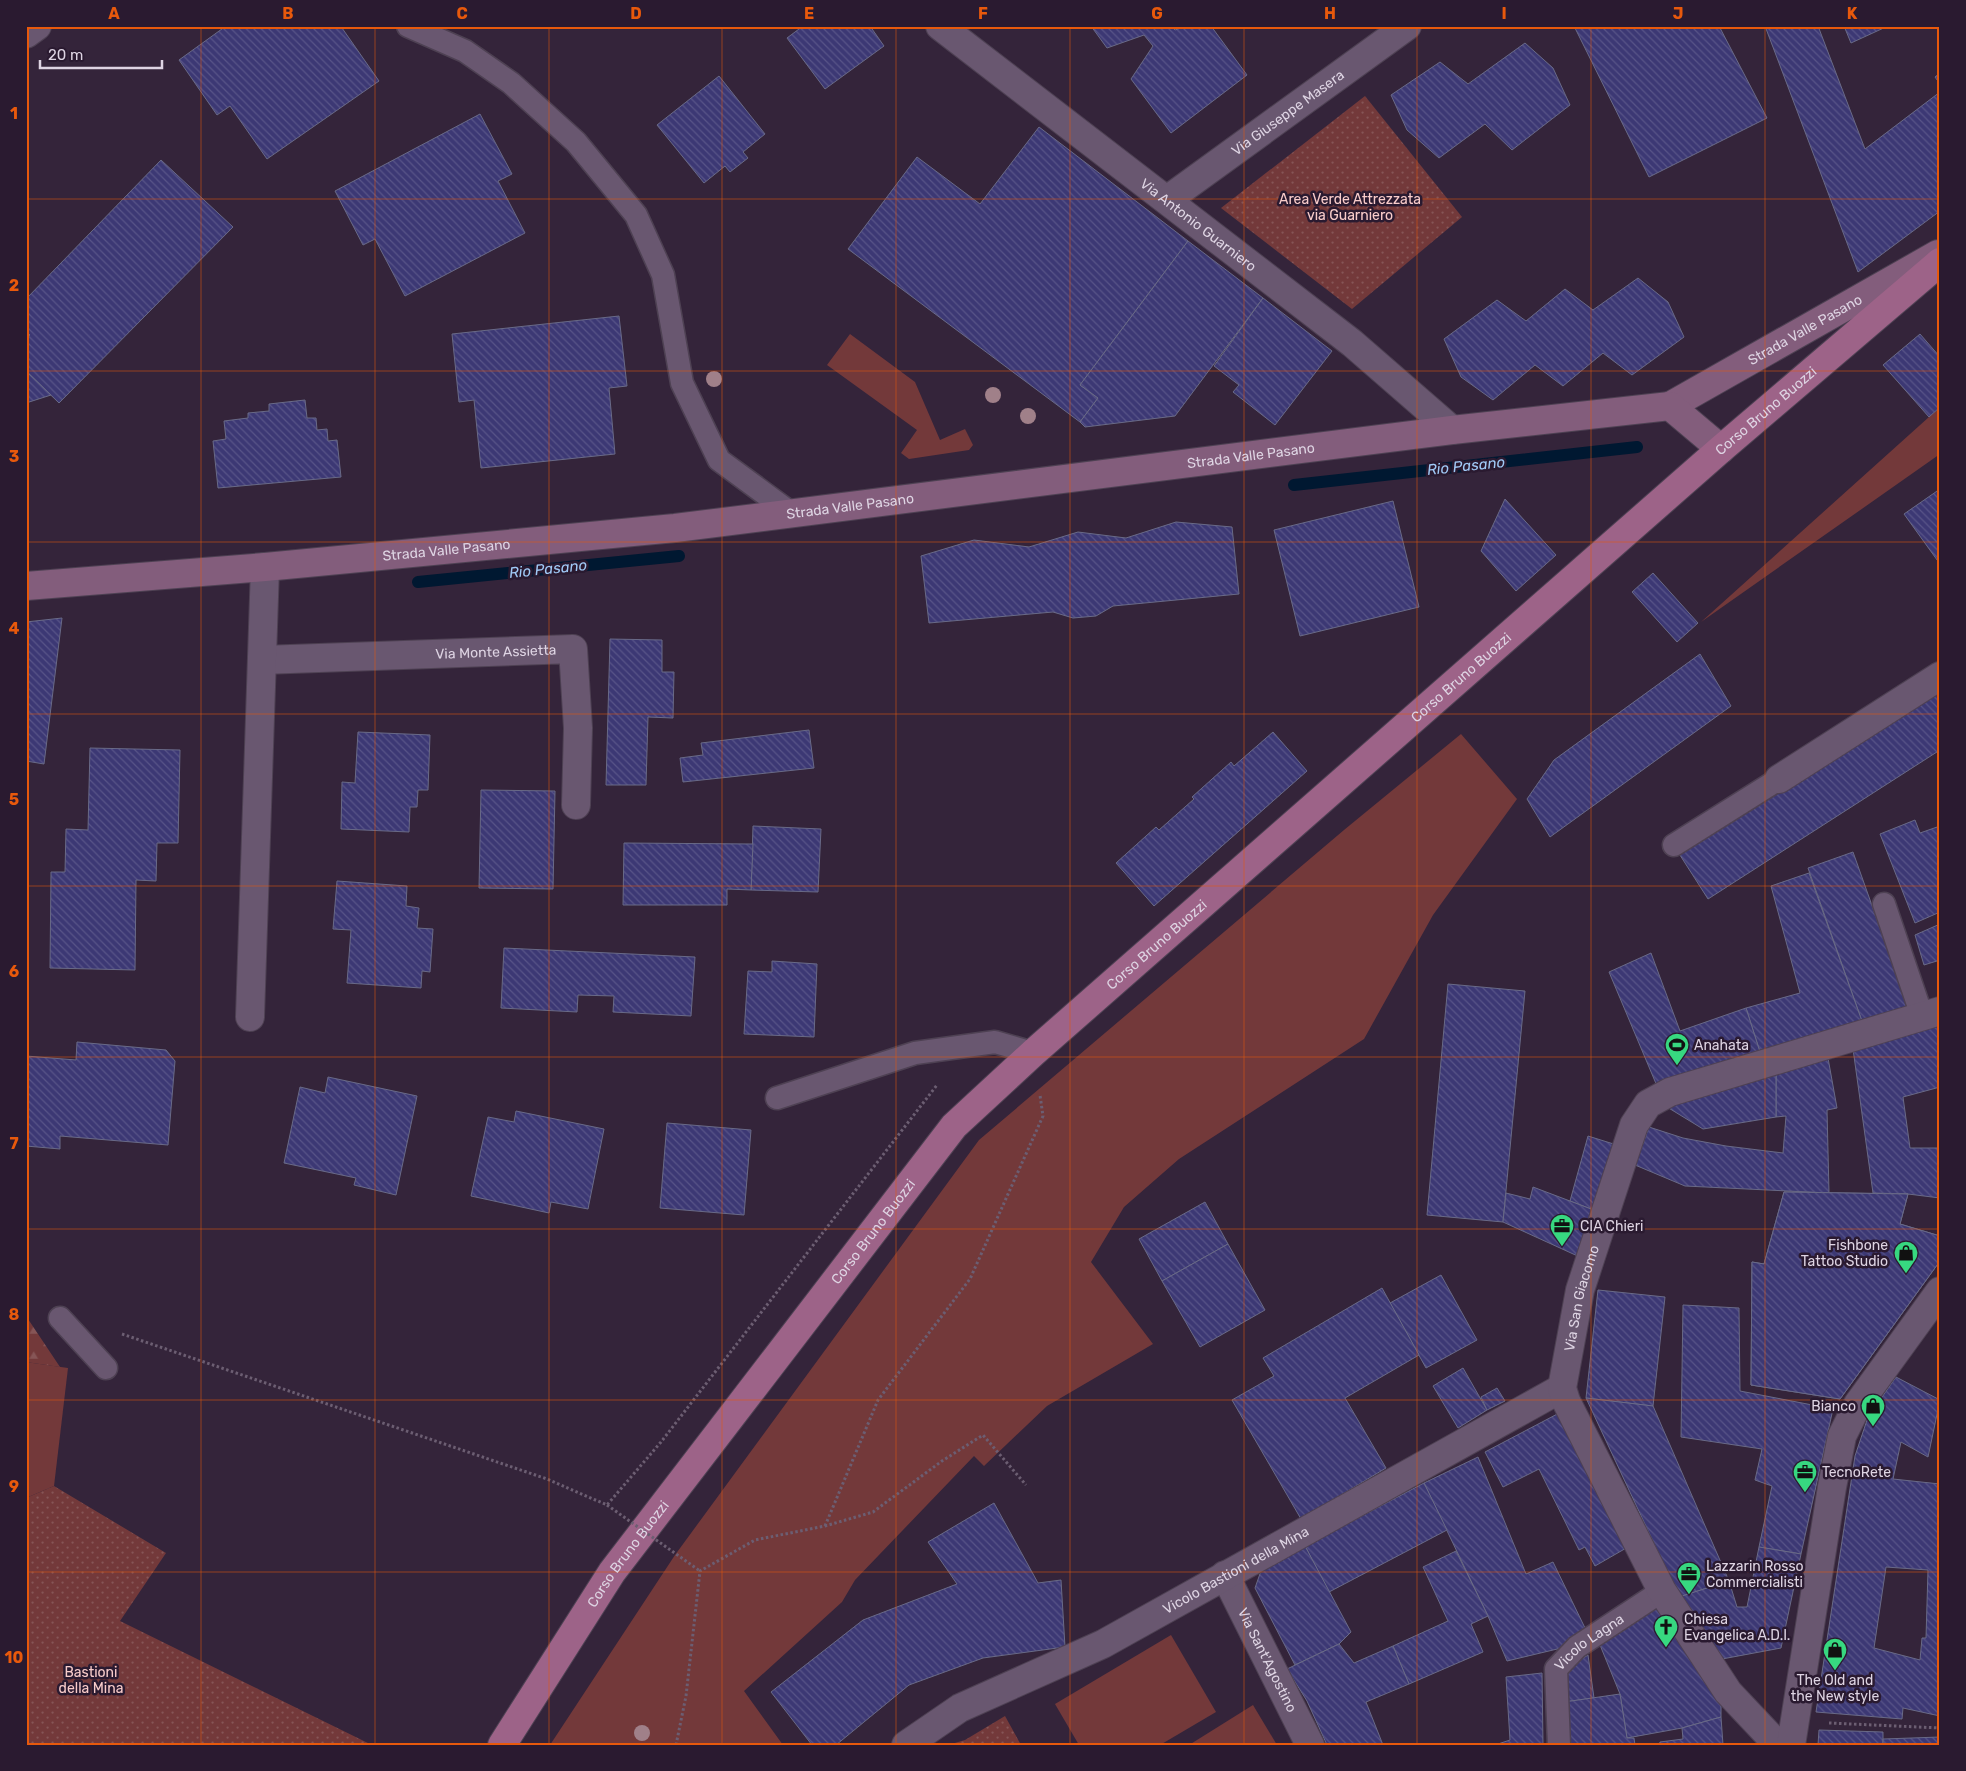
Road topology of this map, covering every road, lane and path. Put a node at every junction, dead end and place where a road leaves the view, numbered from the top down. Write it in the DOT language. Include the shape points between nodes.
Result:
graph roads {
  1 [pos="36,26"];
  2 [pos="408,26"];
  3 [pos="940,26"];
  4 [pos="1407,26"];
  5 [pos="26,34"];
  6 [pos="1167,200"];
  7 [pos="1940,254"];
  8 [pos="1940,262"];
  9 [pos="1670,406"];
  10 [pos="1452,430"];
  11 [pos="1721,449"];
  12 [pos="791,513"];
  13 [pos="266,568"];
  14 [pos="26,586"];
  15 [pos="262,660"];
  16 [pos="1940,676"];
  17 [pos="1779,779"];
  18 [pos="576,805"];
  19 [pos="1674,846"];
  20 [pos="1884,904"];
  21 [pos="1931,1013"];
  22 [pos="250,1018"];
  23 [pos="972,1045"];
  24 [pos="1033,1053"];
  25 [pos="777,1098"];
  26 [pos="1940,1291"];
  27 [pos="60,1318"];
  28 [pos="118,1333"];
  29 [pos="106,1368"];
  30 [pos="1562,1388"];
  31 [pos="1026,1485"];
  32 [pos="606,1505"];
  33 [pos="825,1526"];
  34 [pos="700,1571"];
  35 [pos="1225,1575"];
  36 [pos="1662,1591"];
  37 [pos="1828,1723"];
  38 [pos="1940,1728"];
  39 [pos="502,1745"];
  40 [pos="676,1745"];
  41 [pos="906,1745"];
  42 [pos="1310,1745"];
  43 [pos="1559,1745"];
  44 [pos="1778,1745"];
  45 [pos="1790,1745"];
  1 -- 5 [label="street"];
  2 -- 12 [label="lane" via="465,51 511,83 576,142 636,215 663,275 682,383 720,460"];
  3 -- 6 [label="street, Via Antonio Guarniero"];
  4 -- 6 [label="street, Via Giuseppe Masera"];
  6 -- 10 [label="street, Via Antonio Guarniero" via="1352,344"];
  7 -- 9 [label="street, Strada Valle Pasano"];
  8 -- 11 [label="main road, Corso Bruno Buozzi"];
  9 -- 10 [label="street, Strada Valle Pasano"];
  9 -- 11 [label="street"];
  10 -- 12 [label="street, Strada Valle Pasano"];
  11 -- 24 [label="main road, Corso Bruno Buozzi"];
  12 -- 13 [label="street, Strada Valle Pasano" via="675,528"];
  13 -- 14 [label="street, Strada Valle Pasano"];
  13 -- 15 [label="street"];
  15 -- 18 [label="street, Via Monte Assietta" via="573,649 578,728"];
  15 -- 22 [label="street"];
  16 -- 17 [label="street"];
  17 -- 19 [label="lane"];
  20 -- 21 [label="lane"];
  21 -- 30 [label="street, Via San Giacomo" via="1670,1092 1648,1104 1634,1126 1580,1290"];
  23 -- 24 [label="lane" via="995,1042"];
  23 -- 25 [label="lane" via="915,1053"];
  23 -- 32 [label="path" via="932,1090 661,1442"];
  24 -- 33 [label="path" via="1044,1116 970,1279 878,1400"];
  24 -- 39 [label="main road, Corso Bruno Buozzi" via="954,1126 612,1572"];
  26 -- 45 [label="street" via="1858,1404 1842,1436"];
  27 -- 29 [label="lane"];
  28 -- 32 [label="path" via="547,1479"];
  30 -- 35 [label="street, Vicolo Bastioni della Mina"];
  30 -- 36 [label="street"];
  31 -- 33 [label="path" via="983,1435 873,1512"];
  32 -- 34 [label="path, bridge"];
  33 -- 34 [label="path" via="756,1540"];
  34 -- 40 [label="path" via="686,1696"];
  35 -- 41 [label="street, Vicolo Bastioni della Mina" via="1103,1644 960,1708"];
  35 -- 42 [label="street, Via Sant'Agostino"];
  36 -- 43 [label="lane, Vicolo Lagna" via="1577,1647 1556,1669"];
  36 -- 44 [label="street" via="1728,1692"];
  37 -- 38 [label="path"];
}
